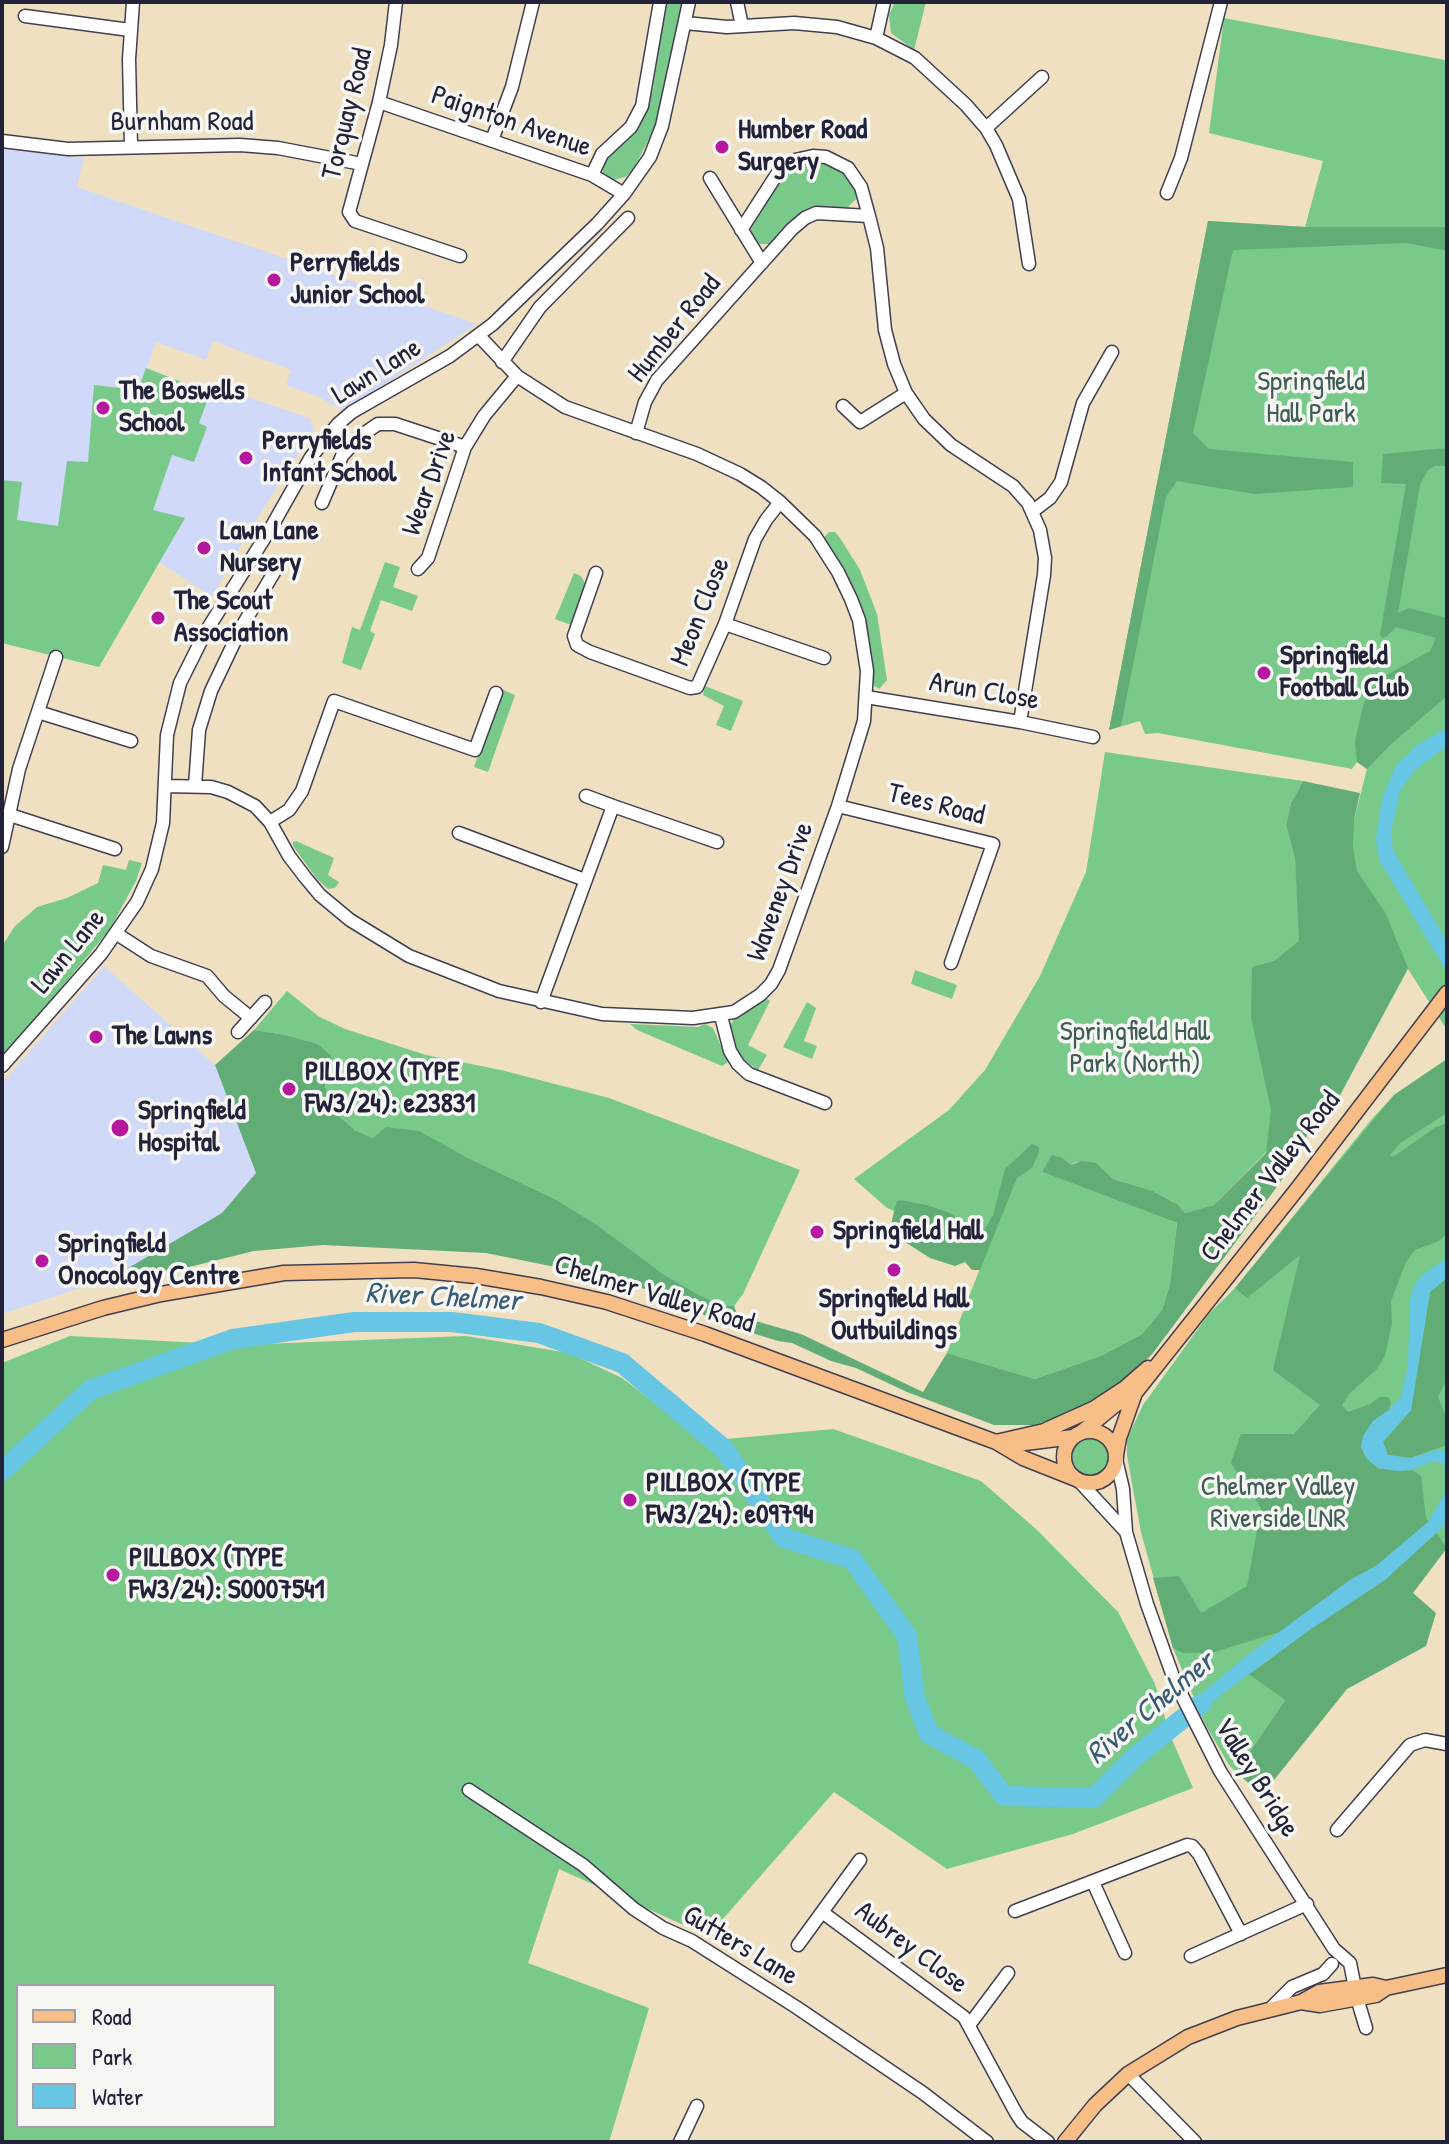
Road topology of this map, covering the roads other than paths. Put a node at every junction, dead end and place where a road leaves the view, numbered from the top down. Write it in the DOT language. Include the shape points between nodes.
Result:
graph roads {
  1 [pos="133,2"];
  2 [pos="396,2"];
  3 [pos="533,2"];
  4 [pos="660,2"];
  5 [pos="689,2"];
  6 [pos="737,2"];
  7 [pos="884,2"];
  8 [pos="1221,2"];
  9 [pos="25,16"];
  10 [pos="685,23"];
  11 [pos="742,26"];
  12 [pos="130,30"];
  13 [pos="876,38"];
  14 [pos="1042,77"];
  15 [pos="379,102"];
  16 [pos="986,128"];
  17 [pos="492,140"];
  18 [pos="2,141"];
  19 [pos="131,146"];
  20 [pos="362,164"];
  21 [pos="592,175"];
  22 [pos="710,178"];
  23 [pos="1167,193"];
  24 [pos="624,194"];
  25 [pos="869,216"];
  26 [pos="628,218"];
  27 [pos="741,230"];
  28 [pos="460,256"];
  29 [pos="762,263"];
  30 [pos="1029,264"];
  31 [pos="479,336"];
  32 [pos="1112,352"];
  33 [pos="502,362"];
  34 [pos="517,376"];
  35 [pos="906,393"];
  36 [pos="843,406"];
  37 [pos="636,433"];
  38 [pos="465,447"];
  39 [pos="780,502"];
  40 [pos="322,503"];
  41 [pos="1033,511"];
  42 [pos="279,564"];
  43 [pos="418,569"];
  44 [pos="596,573"];
  45 [pos="725,624"];
  46 [pos="56,657"];
  47 [pos="824,658"];
  48 [pos="496,693"];
  49 [pos="866,697"];
  50 [pos="38,712"];
  51 [pos="1020,722"];
  52 [pos="1093,737"];
  53 [pos="131,741"];
  54 [pos="166,786"];
  55 [pos="195,786"];
  56 [pos="586,796"];
  57 [pos="613,806"];
  58 [pos="838,806"];
  59 [pos="10,815"];
  60 [pos="270,822"];
  61 [pos="459,833"];
  62 [pos="717,842"];
  63 [pos="2,847"];
  64 [pos="115,849"];
  65 [pos="585,880"];
  66 [pos="117,934"];
  67 [pos="951,963"];
  68 [pos="1447,993"];
  69 [pos="265,1002"];
  70 [pos="541,1002"];
  71 [pos="721,1016"];
  72 [pos="251,1018"];
  73 [pos="238,1032"];
  74 [pos="2,1066"];
  75 [pos="825,1103"];
  76 [pos="2,1340"];
  77 [pos="1163,1358"];
  78 [pos="1135,1393"];
  79 [pos="1078,1435"];
  80 [pos="996,1442"];
  81 [pos="1116,1457"];
  82 [pos="1078,1480"];
  83 [pos="1126,1532"];
  84 [pos="1447,1744"];
  85 [pos="469,1790"];
  86 [pos="1337,1830"];
  87 [pos="860,1860"];
  88 [pos="1093,1882"];
  89 [pos="1307,1904"];
  90 [pos="1015,1911"];
  91 [pos="822,1912"];
  92 [pos="1241,1934"];
  93 [pos="798,1945"];
  94 [pos="1334,1949"];
  95 [pos="1125,1953"];
  96 [pos="1191,1956"];
  97 [pos="1332,1964"];
  98 [pos="1008,1973"];
  99 [pos="1447,1975"];
  100 [pos="1351,1991"];
  101 [pos="1271,2008"];
  102 [pos="970,2024"];
  103 [pos="1366,2028"];
  104 [pos="1128,2074"];
  105 [pos="697,2106"];
  106 [pos="680,2142"];
  107 [pos="987,2142"];
  108 [pos="1048,2142"];
  109 [pos="1065,2142"];
  110 [pos="1195,2142"];
  1 -- 12 [label="street"];
  2 -- 15 [label="street, Torquay Road"];
  3 -- 17 [label="street" via="512,87"];
  4 -- 21 [label="street" via="642,106 631,127 602,154"];
  5 -- 10 [label="street, Lawn Lane"];
  6 -- 11 [label="street"];
  7 -- 13 [label="street"];
  8 -- 23 [label="street"];
  9 -- 12 [label="street"];
  10 -- 11 [label="street"];
  10 -- 24 [label="street, Lawn Lane" via="662,126 650,157"];
  11 -- 13 [label="street" via="816,24"];
  12 -- 19 [label="street"];
  13 -- 16 [label="street" via="928,68"];
  14 -- 16 [label="street"];
  15 -- 17 [label="street, Paignton Avenue"];
  15 -- 20 [label="street, Torquay Road"];
  16 -- 30 [label="street" via="1016,190"];
  17 -- 21 [label="street, Paignton Avenue"];
  18 -- 19 [label="street, Burnham Road" via="68,149"];
  19 -- 20 [label="street, Burnham Road" via="240,145"];
  20 -- 28 [label="street, Torquay Road" via="349,212 355,221"];
  21 -- 24 [label="street, Paignton Avenue"];
  22 -- 27 [label="street"];
  24 -- 31 [label="street, Lawn Lane"];
  25 -- 27 [label="street" via="861,187 848,168 813,156 779,171"];
  25 -- 29 [label="street, Humber Road" via="810,215"];
  25 -- 35 [label="street" via="885,330"];
  26 -- 33 [label="street" via="540,307"];
  27 -- 29 [label="street"];
  29 -- 37 [label="street, Humber Road" via="657,380"];
  31 -- 33 [label="street, Waveney Drive"];
  31 -- 54 [label="street, Lawn Lane" via="352,412 311,457 180,683 167,735"];
  32 -- 41 [label="street" via="1083,403 1061,482"];
  33 -- 34 [label="street, Waveney Drive"];
  34 -- 37 [label="street, Waveney Drive" via="565,407"];
  34 -- 38 [label="street, Wear Drive"];
  35 -- 36 [label="street" via="860,422"];
  35 -- 41 [label="street" via="937,433 1013,486"];
  37 -- 39 [label="street, Waveney Drive" via="718,463"];
  38 -- 40 [label="street, Lawn Lane" via="395,424 378,424 342,456"];
  38 -- 43 [label="street, Wear Drive" via="428,558"];
  39 -- 45 [label="street, Meon Close" via="755,539"];
  39 -- 49 [label="street, Waveney Drive" via="815,536 851,599 864,647"];
  41 -- 51 [label="street" via="1044,544 1044,575"];
  42 -- 55 [label="street" via="211,691 199,730"];
  44 -- 45 [label="street, Meon Close" via="574,636 577,645 590,652 697,687"];
  45 -- 47 [label="street"];
  46 -- 50 [label="street"];
  48 -- 60 [label="street" via="475,750 334,701 302,791 289,810"];
  49 -- 51 [label="street, Arun Close"];
  49 -- 58 [label="street, Waveney Drive" via="858,745"];
  50 -- 53 [label="street"];
  50 -- 59 [label="street"];
  51 -- 52 [label="street, Arun Close"];
  54 -- 55 [label="street, Waveney Drive"];
  54 -- 66 [label="street, Lawn Lane" via="152,869"];
  55 -- 60 [label="street, Waveney Drive" via="228,792 255,806"];
  56 -- 57 [label="street"];
  57 -- 62 [label="street"];
  57 -- 65 [label="street"];
  58 -- 67 [label="street, Tees Road" via="993,844"];
  58 -- 71 [label="street, Waveney Drive" via="775,977 746,1006"];
  59 -- 63 [label="street"];
  59 -- 64 [label="street"];
  60 -- 70 [label="street, Waveney Drive" via="313,886 361,929 444,972"];
  61 -- 65 [label="street"];
  65 -- 70 [label="street"];
  66 -- 72 [label="street" via="151,956 201,972"];
  66 -- 74 [label="street, Lawn Lane"];
  68 -- 77 [label="main road, Chelmer Valley Road"];
  69 -- 72 [label="street"];
  70 -- 71 [label="street, Waveney Drive" via="629,1016"];
  71 -- 75 [label="street" via="730,1051 749,1074"];
  72 -- 73 [label="street"];
  76 -- 80 [label="main road, Chelmer Valley Road" via="161,1294 284,1273 414,1270 476,1276 607,1302"];
  77 -- 78 [label="main road, Chelmer Valley Road"];
  77 -- 80 [label="main road" via="1093,1409 1044,1431"];
  78 -- 79 [label="main road, Chelmer Valley Road"];
  78 -- 81 [label="main road, Chelmer Valley Road"];
  79 -- 80 [label="main road, Chelmer Valley Road" via="1039,1443"];
  79 -- 81 [label="main road" via="1104,1436"];
  79 -- 82 [label="main road" via="1064,1456 1066,1468"];
  80 -- 82 [label="main road, Chelmer Valley Road"];
  81 -- 82 [label="main road" via="1102,1480"];
  81 -- 83 [label="street, Valley Bridge"];
  82 -- 83 [label="street, Valley Bridge"];
  83 -- 89 [label="street, Valley Bridge" via="1163,1651 1197,1729"];
  84 -- 86 [label="street" via="1425,1740 1410,1745"];
  85 -- 107 [label="street, Gutters Lane" via="583,1865 634,1909 808,2016"];
  87 -- 91 [label="street, Aubrey Close"];
  88 -- 90 [label="street"];
  88 -- 92 [label="street" via="1192,1846"];
  88 -- 95 [label="street"];
  89 -- 92 [label="street"];
  89 -- 94 [label="street, Valley Bridge"];
  91 -- 93 [label="street, Aubrey Close"];
  91 -- 102 [label="street, Aubrey Close"];
  92 -- 96 [label="street"];
  94 -- 97 [label="street"];
  94 -- 100 [label="street, Valley Bridge" via="1350,1963"];
  97 -- 100 [label="street"];
  97 -- 101 [label="street" via="1323,1974 1292,1987"];
  98 -- 102 [label="street, Aubrey Close"];
  99 -- 100 [label="main road"];
  100 -- 101 [label="main road" via="1319,1992"];
  100 -- 103 [label="street"];
  101 -- 104 [label="main road" via="1188,2037"];
  102 -- 108 [label="street, Aubrey Close" via="1016,2113"];
  104 -- 109 [label="main road"];
  104 -- 110 [label="street"];
  105 -- 106 [label="street"];
}
